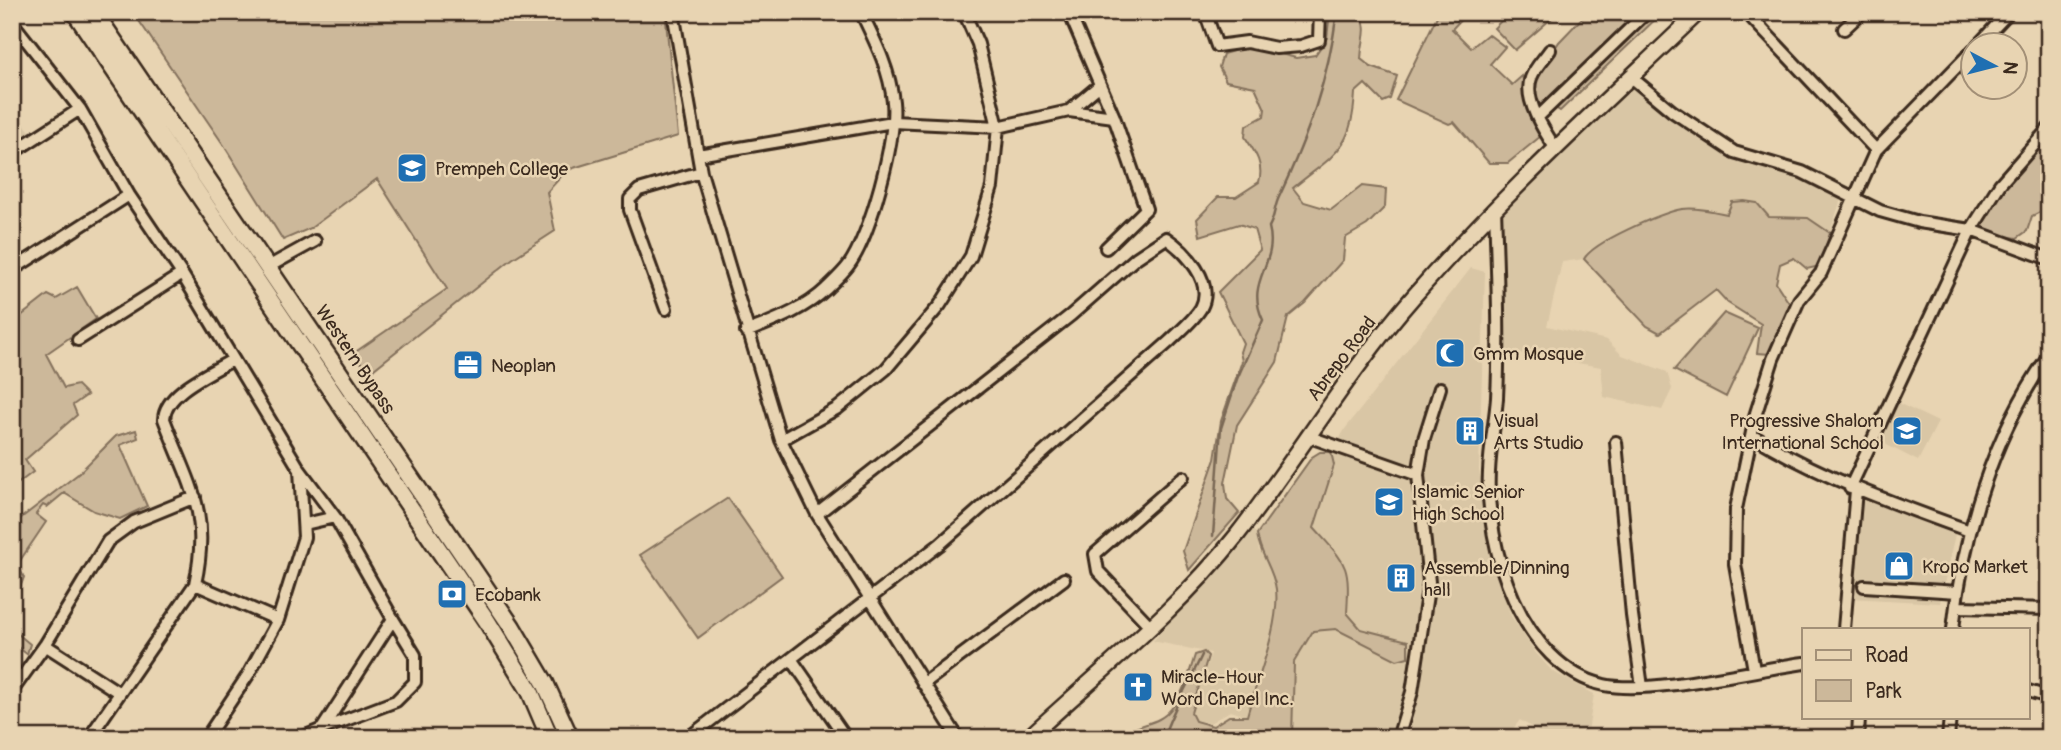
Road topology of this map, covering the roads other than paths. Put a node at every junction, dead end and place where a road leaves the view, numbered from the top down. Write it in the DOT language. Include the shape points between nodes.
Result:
graph roads {
  1 [pos="75,12"];
  2 [pos="94,12"];
  3 [pos="673,12"];
  4 [pos="861,12"];
  5 [pos="964,12"];
  6 [pos="1069,12"];
  7 [pos="1205,12"];
  8 [pos="1320,12"];
  9 [pos="1647,12"];
  10 [pos="1699,12"];
  11 [pos="1746,12"];
  12 [pos="1862,12"];
  13 [pos="2009,12"];
  14 [pos="12,22"];
  15 [pos="1844,29"];
  16 [pos="1990,32"];
  17 [pos="1550,50"];
  18 [pos="1960,63"];
  19 [pos="1630,78"];
  20 [pos="1100,85"];
  21 [pos="80,109"];
  22 [pos="1069,111"];
  23 [pos="1114,117"];
  24 [pos="1538,117"];
  25 [pos="893,122"];
  26 [pos="998,127"];
  27 [pos="2049,128"];
  28 [pos="1556,149"];
  29 [pos="1876,150"];
  30 [pos="12,153"];
  31 [pos="698,155"];
  32 [pos="701,173"];
  33 [pos="129,195"];
  34 [pos="1852,199"];
  35 [pos="1494,207"];
  36 [pos="1971,230"];
  37 [pos="315,241"];
  38 [pos="1106,248"];
  39 [pos="2049,259"];
  40 [pos="268,267"];
  41 [pos="12,270"];
  42 [pos="182,274"];
  43 [pos="666,309"];
  44 [pos="746,332"];
  45 [pos="78,340"];
  46 [pos="2049,355"];
  47 [pos="232,360"];
  48 [pos="1440,388"];
  49 [pos="1307,436"];
  50 [pos="1753,436"];
  51 [pos="780,440"];
  52 [pos="1616,442"];
  53 [pos="300,470"];
  54 [pos="1418,475"];
  55 [pos="1183,477"];
  56 [pos="1853,489"];
  57 [pos="195,497"];
  58 [pos="817,514"];
  59 [pos="335,517"];
  60 [pos="305,524"];
  61 [pos="1970,531"];
  62 [pos="1064,579"];
  63 [pos="195,584"];
  64 [pos="1864,586"];
  65 [pos="1958,592"];
  66 [pos="870,598"];
  67 [pos="1956,607"];
  68 [pos="2049,609"];
  69 [pos="278,620"];
  70 [pos="393,620"];
  71 [pos="1151,627"];
  72 [pos="1844,628"];
  73 [pos="1953,628"];
  74 [pos="521,641"];
  75 [pos="45,645"];
  76 [pos="508,653"];
  77 [pos="792,660"];
  78 [pos="1802,663"];
  79 [pos="1754,670"];
  80 [pos="923,684"];
  81 [pos="1642,687"];
  82 [pos="12,691"];
  83 [pos="118,692"];
  84 [pos="2030,692"];
  85 [pos="2049,697"];
  86 [pos="1859,718"];
  87 [pos="1950,718"];
  88 [pos="322,729"];
  89 [pos="89,738"];
  90 [pos="206,738"];
  91 [pos="301,738"];
  92 [pos="550,738"];
  93 [pos="570,738"];
  94 [pos="688,738"];
  95 [pos="846,738"];
  96 [pos="958,738"];
  97 [pos="1028,738"];
  98 [pos="1398,738"];
  99 [pos="1858,738"];
  100 [pos="1948,738"];
  1 -- 76 [label="highway, Western Bypass"];
  2 -- 40 [label="highway, Western Bypass"];
  3 -- 31 [label="street"];
  4 -- 25 [label="street" via="883,59"];
  5 -- 26 [label="street" via="978,44"];
  6 -- 20 [label="street"];
  7 -- 8 [label="street" via="1217,46 1247,42 1276,48 1319,40"];
  9 -- 24 [label="street"];
  10 -- 19 [label="main road, Abrepo Road"];
  11 -- 29 [label="street"];
  12 -- 15 [label="street"];
  13 -- 16 [label="street"];
  14 -- 21 [label="street"];
  17 -- 24 [label="street" via="1530,79"];
  18 -- 29 [label="street"];
  19 -- 28 [label="main road, Abrepo Road"];
  19 -- 34 [label="street" via="1718,144 1802,172"];
  20 -- 22 [label="street"];
  20 -- 23 [label="street"];
  21 -- 30 [label="street"];
  21 -- 33 [label="street"];
  22 -- 23 [label="street"];
  22 -- 26 [label="street"];
  23 -- 38 [label="street" via="1146,209"];
  24 -- 28 [label="street"];
  25 -- 26 [label="street"];
  25 -- 31 [label="street"];
  25 -- 44 [label="street" via="874,202 849,265 824,292 783,317"];
  26 -- 51 [label="street" via="992,187 971,256 940,304 863,391"];
  27 -- 36 [label="street" via="2000,184"];
  28 -- 35 [label="main road, Abrepo Road"];
  29 -- 34 [label="street"];
  31 -- 32 [label="street"];
  32 -- 43 [label="street" via="639,190 630,198 630,210"];
  32 -- 44 [label="street"];
  33 -- 41 [label="street"];
  33 -- 42 [label="street"];
  34 -- 36 [label="street" via="1919,222"];
  34 -- 50 [label="street" via="1821,273 1799,300 1773,359"];
  35 -- 49 [label="main road, Abrepo Road" via="1412,298"];
  35 -- 81 [label="street" via="1496,399 1489,474 1492,534 1499,560 1525,621 1545,649 1583,677 1604,685"];
  36 -- 39 [label="street"];
  36 -- 56 [label="street"];
  37 -- 40 [label="street"];
  40 -- 74 [label="highway, Western Bypass"];
  42 -- 45 [label="street"];
  42 -- 47 [label="street"];
  44 -- 51 [label="street"];
  46 -- 61 [label="street" via="2008,424"];
  47 -- 53 [label="street"];
  47 -- 57 [label="street" via="164,409"];
  48 -- 54 [label="street"];
  49 -- 54 [label="street"];
  49 -- 71 [label="main road, Abrepo Road" via="1236,536"];
  50 -- 56 [label="street"];
  50 -- 79 [label="street" via="1736,509 1735,564"];
  51 -- 58 [label="street"];
  52 -- 81 [label="street"];
  53 -- 59 [label="street"];
  53 -- 60 [label="street"];
  54 -- 98 [label="street" via="1429,582 1412,692"];
  55 -- 71 [label="street" via="1095,554 1098,571"];
  56 -- 61 [label="street"];
  56 -- 72 [label="street"];
  57 -- 63 [label="street" via="202,540"];
  57 -- 75 [label="street" via="152,513 113,536"];
  58 -- 66 [label="street"];
  58 -- 66 [label="street" via="1166,238 1194,267 1205,294 1201,307 1170,341 940,545"];
  59 -- 60 [label="street"];
  59 -- 70 [label="street"];
  60 -- 69 [label="street" via="301,552"];
  61 -- 65 [label="street"];
  62 -- 80 [label="street"];
  63 -- 69 [label="street"];
  63 -- 83 [label="street"];
  64 -- 65 [label="street"];
  65 -- 67 [label="street"];
  66 -- 77 [label="street"];
  66 -- 80 [label="street"];
  67 -- 68 [label="street"];
  67 -- 73 [label="street"];
  69 -- 90 [label="street"];
  70 -- 88 [label="street"];
  70 -- 88 [label="street" via="415,655 415,682 396,701"];
  71 -- 97 [label="main road, Abrepo Road"];
  74 -- 76 [label="highway"];
  74 -- 93 [label="highway, Western Bypass"];
  75 -- 82 [label="street"];
  75 -- 83 [label="street"];
  76 -- 92 [label="highway, Western Bypass"];
  77 -- 94 [label="street"];
  77 -- 95 [label="street"];
  78 -- 79 [label="street"];
  79 -- 81 [label="street"];
  80 -- 96 [label="street"];
  83 -- 89 [label="street"];
  84 -- 85 [label="street"];
  86 -- 99 [label="street"];
  87 -- 100 [label="street"];
  88 -- 91 [label="street"];
}
